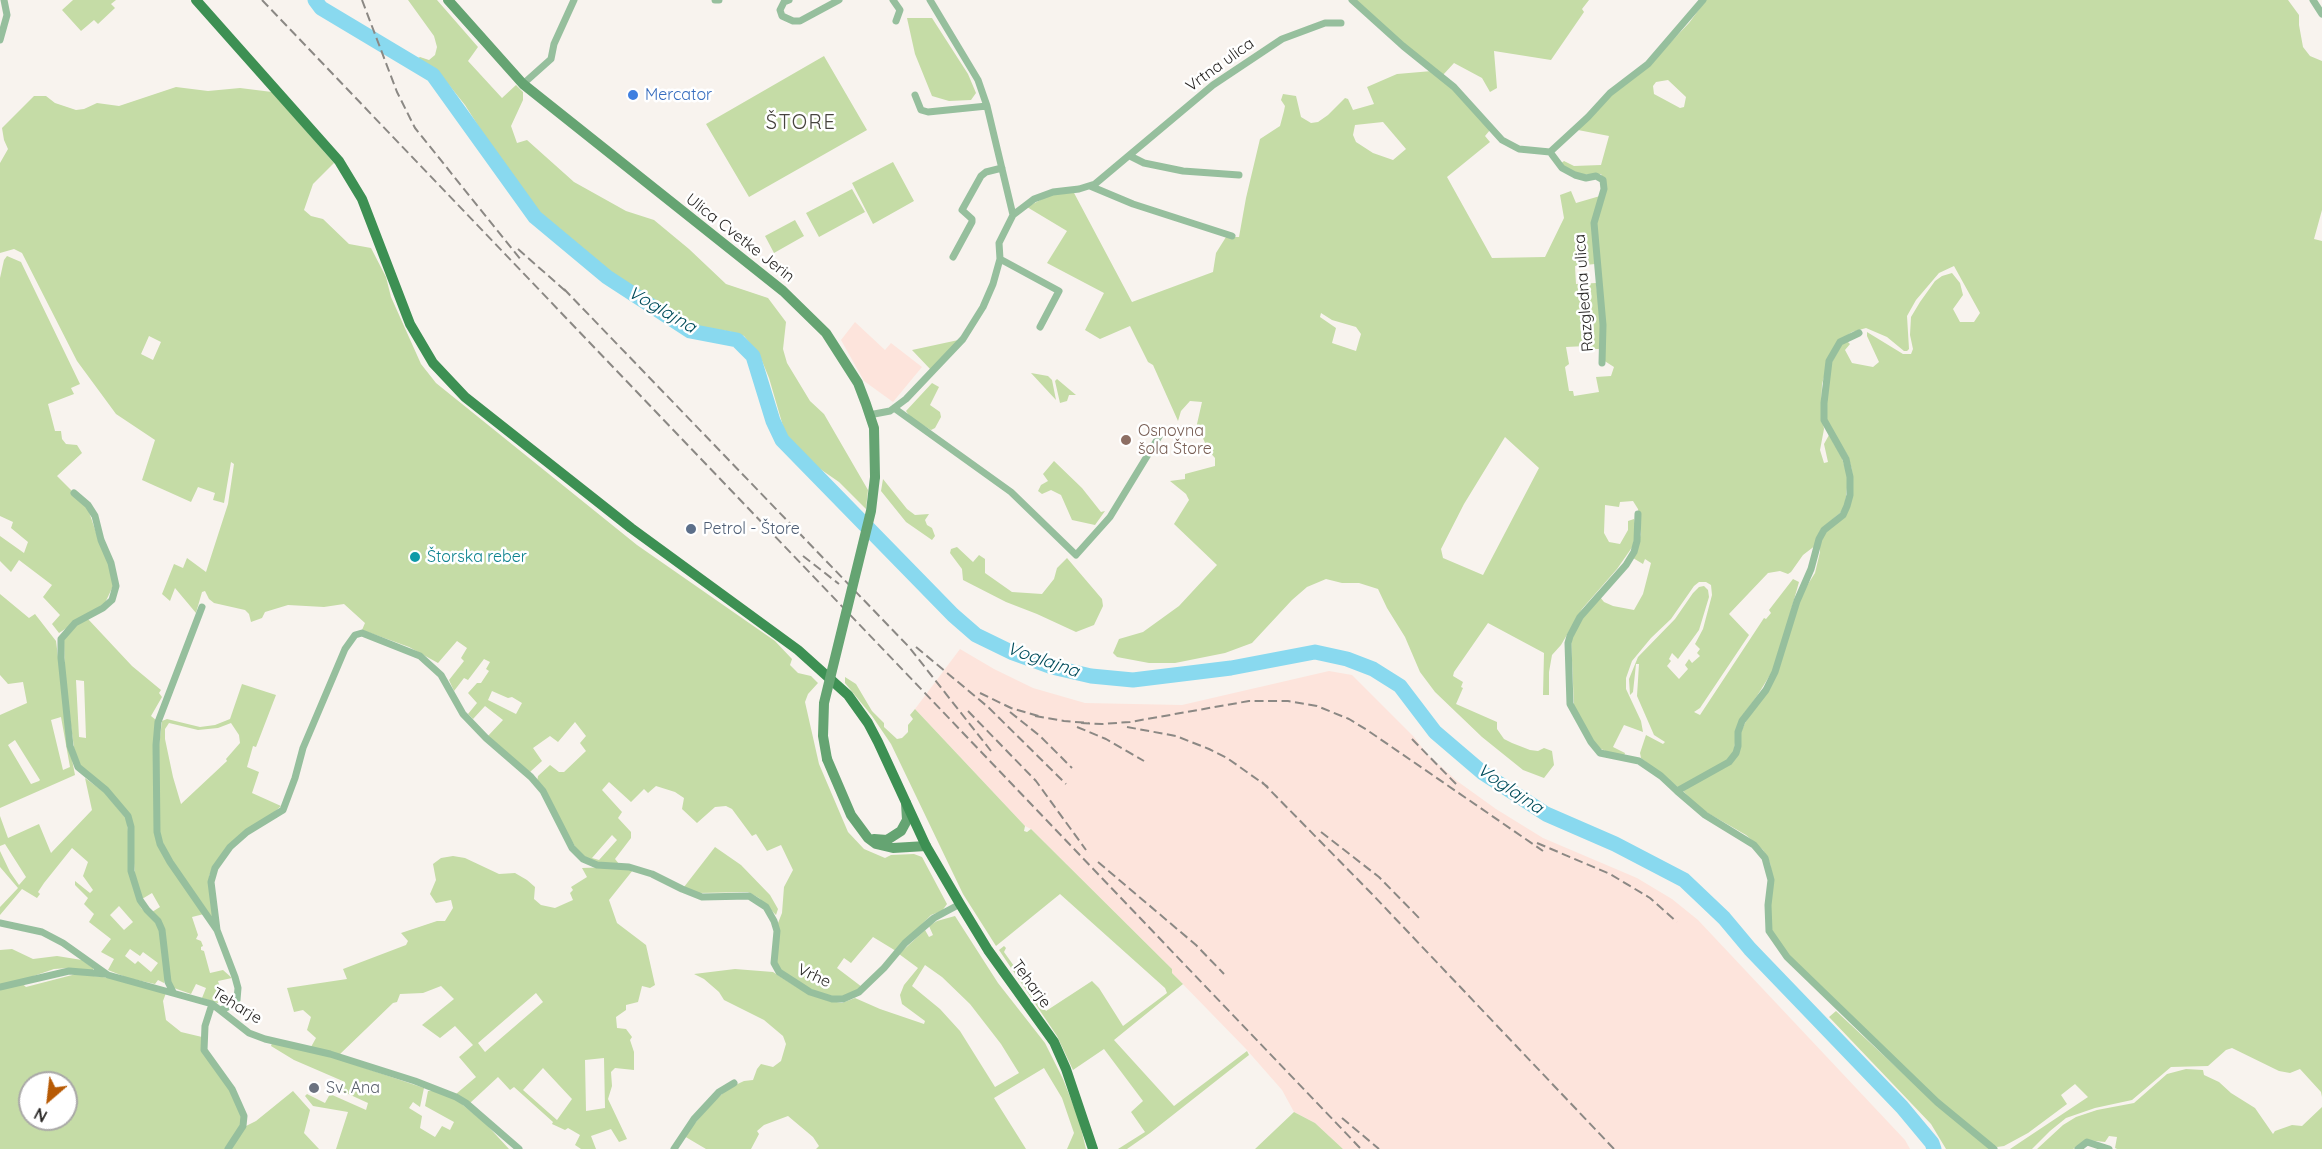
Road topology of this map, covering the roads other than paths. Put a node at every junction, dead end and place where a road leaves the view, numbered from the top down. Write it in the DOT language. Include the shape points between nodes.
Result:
graph roads {
  1 [pos="4,0"];
  2 [pos="196,0"];
  3 [pos="574,0"];
  4 [pos="789,0"];
  5 [pos="839,0"];
  6 [pos="893,0"];
  7 [pos="930,0"];
  8 [pos="1352,0"];
  9 [pos="1703,0"];
  10 [pos="2313,0"];
  11 [pos="450,1"];
  12 [pos="2322,14"];
  13 [pos="896,21"];
  14 [pos="1341,23"];
  15 [pos="0,40"];
  16 [pos="523,84"];
  17 [pos="915,95"];
  18 [pos="987,106"];
  19 [pos="1550,152"];
  20 [pos="1130,156"];
  21 [pos="1002,168"];
  22 [pos="1239,175"];
  23 [pos="1090,186"];
  24 [pos="1013,215"];
  25 [pos="1232,236"];
  26 [pos="953,257"];
  27 [pos="1000,259"];
  28 [pos="1040,327"];
  29 [pos="1859,333"];
  30 [pos="1602,363"];
  31 [pos="894,408"];
  32 [pos="869,415"];
  33 [pos="1163,430"];
  34 [pos="74,493"];
  35 [pos="1638,514"];
  36 [pos="202,607"];
  37 [pos="1677,790"];
  38 [pos="906,800"];
  39 [pos="866,836"];
  40 [pos="926,846"];
  41 [pos="960,904"];
  42 [pos="0,922"];
  43 [pos="217,930"];
  44 [pos="108,975"];
  45 [pos="0,987"];
  46 [pos="173,992"];
  47 [pos="212,1004"];
  48 [pos="221,1010"];
  49 [pos="734,1083"];
  50 [pos="517,1148"];
  51 [pos="228,1149"];
  52 [pos="674,1149"];
  53 [pos="1093,1149"];
  54 [pos="1994,1149"];
  55 [pos="2078,1149"];
  56 [pos="2109,1149"];
  1 -- 15 [label="street" via="7,15"];
  2 -- 38 [label="main road, Teharje" via="339,161 362,199 410,324 433,363 465,397 604,507 798,650 848,696 868,723"];
  3 -- 16 [label="street" via="551,59"];
  4 -- 5 [label="street" via="780,10 782,16 793,21"];
  6 -- 13 [label="street" via="900,10"];
  7 -- 18 [label="street" via="978,80"];
  8 -- 19 [label="street" via="1454,87 1502,140 1519,149"];
  9 -- 19 [label="street" via="1648,64 1610,93"];
  10 -- 12 [label="street"];
  11 -- 16 [label="street, Ulica Cvetke Jerin"];
  14 -- 20 [label="street, Vrtna ulica" via="1325,23 1282,39 1253,57 1167,122"];
  16 -- 32 [label="street, Ulica Cvetke Jerin" via="808,314 838,350 858,383"];
  17 -- 18 [label="street" via="921,110 928,112"];
  18 -- 21 [label="street"];
  19 -- 30 [label="street, Razgledna ulica" via="1562,168 1575,175 1603,180 1594,223"];
  20 -- 22 [label="street" via="1183,171"];
  20 -- 23 [label="street, Vrtna ulica"];
  21 -- 24 [label="street"];
  21 -- 26 [label="street" via="981,176 962,210 972,222"];
  23 -- 24 [label="street, Vrtna ulica" via="1034,198"];
  23 -- 25 [label="street"];
  24 -- 27 [label="street" via="999,243"];
  27 -- 28 [label="street" via="1059,291"];
  27 -- 31 [label="street" via="983,307 963,339"];
  29 -- 37 [label="street" via="1840,342 1829,361 1824,404 1824,420 1846,459 1850,477 1847,506 1819,539 1781,658 1766,690 1742,721 1736,753 1729,762"];
  31 -- 32 [label="street"];
  31 -- 33 [label="street" via="1011,492 1076,555 1110,517"];
  32 -- 39 [label="street, Ulica Cvetke Jerin, bridge" via="874,428 876,477 871,512 824,703 823,736 827,759 851,815"];
  34 -- 46 [label="street" via="95,516 116,586 112,600 75,624 61,639 70,746 78,767 106,790 128,816 131,871 140,900 162,930 168,982"];
  35 -- 37 [label="street" via="1634,552 1580,617 1570,636 1570,704 1600,753 1639,761"];
  36 -- 43 [label="street" via="159,722 157,832 170,862"];
  37 -- 54 [label="street" via="1705,815 1755,845 1765,858 1771,880 1769,931 1787,957 1937,1102"];
  38 -- 39 [label="street" via="907,820 898,834 882,841"];
  38 -- 40 [label="main road, Teharje"];
  39 -- 40 [label="street" via="893,848"];
  40 -- 41 [label="main road, Teharje"];
  41 -- 43 [label="street, Vrhe" via="934,918 912,937 859,992 843,999 810,992 779,972 774,963 777,931 766,907 758,900 749,896 702,897 652,874 583,859 573,848 543,791 463,714 441,675 420,656 363,633 355,635 345,649 303,748 283,810 247,832 215,868 211,882"];
  41 -- 53 [label="main road, Teharje" via="1054,1042"];
  42 -- 44 [label="street, Teharje" via="42,932"];
  43 -- 48 [label="street" via="238,995 232,1005"];
  44 -- 45 [label="street" via="69,971"];
  44 -- 46 [label="street, Teharje"];
  46 -- 47 [label="street, Teharje"];
  47 -- 48 [label="street, Teharje"];
  47 -- 51 [label="street" via="205,1026 204,1050 232,1089 244,1116 243,1126"];
  48 -- 50 [label="street, Teharje" via="265,1039 330,1054 456,1097"];
  49 -- 52 [label="street" via="719,1092 694,1119"];
  55 -- 56 [label="street" via="2087,1142"];
}
